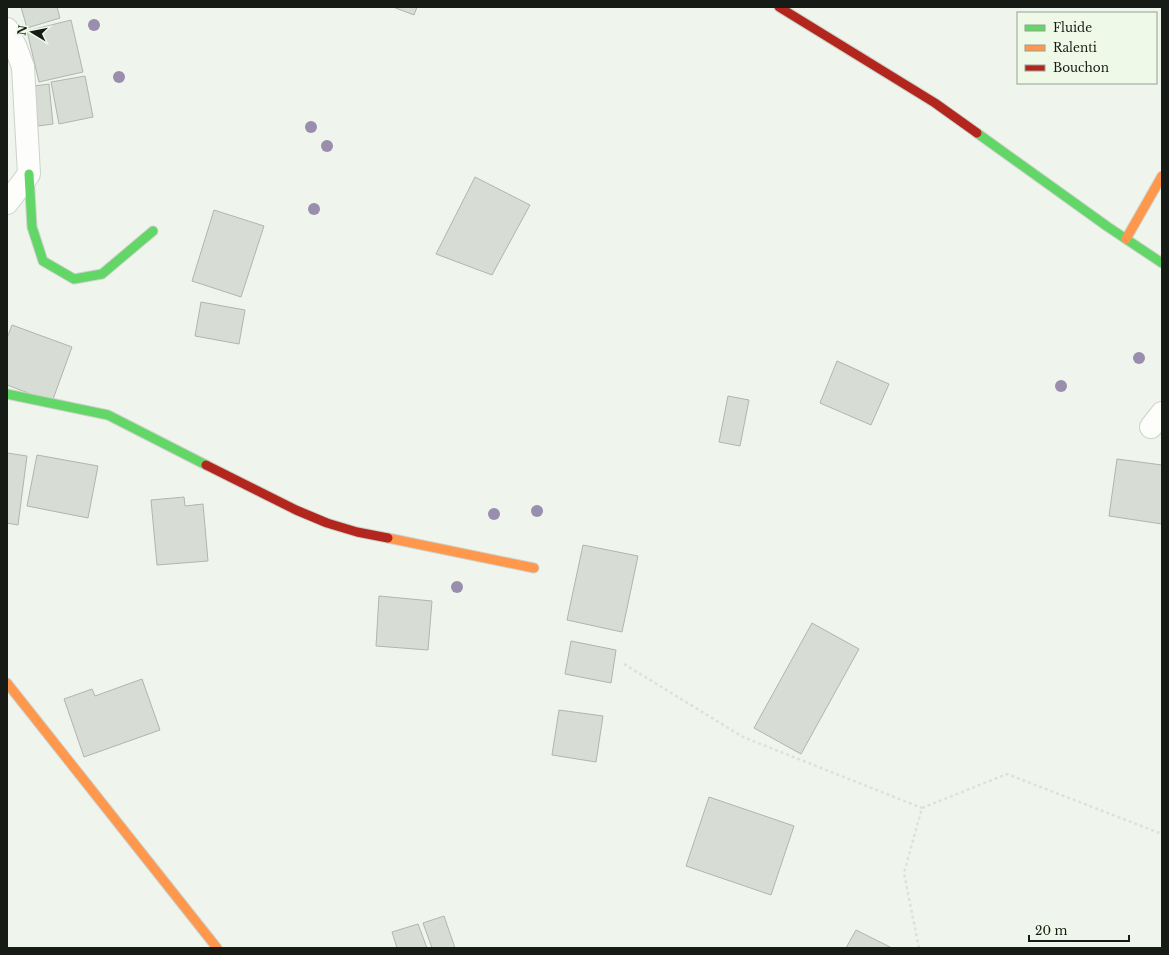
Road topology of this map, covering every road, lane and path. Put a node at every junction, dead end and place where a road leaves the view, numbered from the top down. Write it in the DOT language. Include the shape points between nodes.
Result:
graph roads {
  1 [pos="779,7"];
  2 [pos="7,30"];
  3 [pos="29,174"];
  4 [pos="1162,176"];
  5 [pos="7,204"];
  6 [pos="153,231"];
  7 [pos="1126,239"];
  8 [pos="1162,263"];
  9 [pos="7,394"];
  10 [pos="534,568"];
  11 [pos="624,664"];
  12 [pos="7,683"];
  13 [pos="922,808"];
  14 [pos="1162,834"];
  15 [pos="217,948"];
  16 [pos="919,948"];
  1 -- 7 [label="street" via="935,103"];
  2 -- 3 [label="street" via="23,67"];
  3 -- 5 [label="street"];
  3 -- 6 [label="street" via="32,227 43,261 74,279 102,274"];
  4 -- 7 [label="street"];
  7 -- 8 [label="street"];
  9 -- 10 [label="street" via="108,415 296,510 327,523 357,532"];
  11 -- 13 [label="path" via="743,737"];
  12 -- 15 [label="street"];
  13 -- 14 [label="path" via="1007,774"];
  13 -- 16 [label="path" via="904,873"];
}
